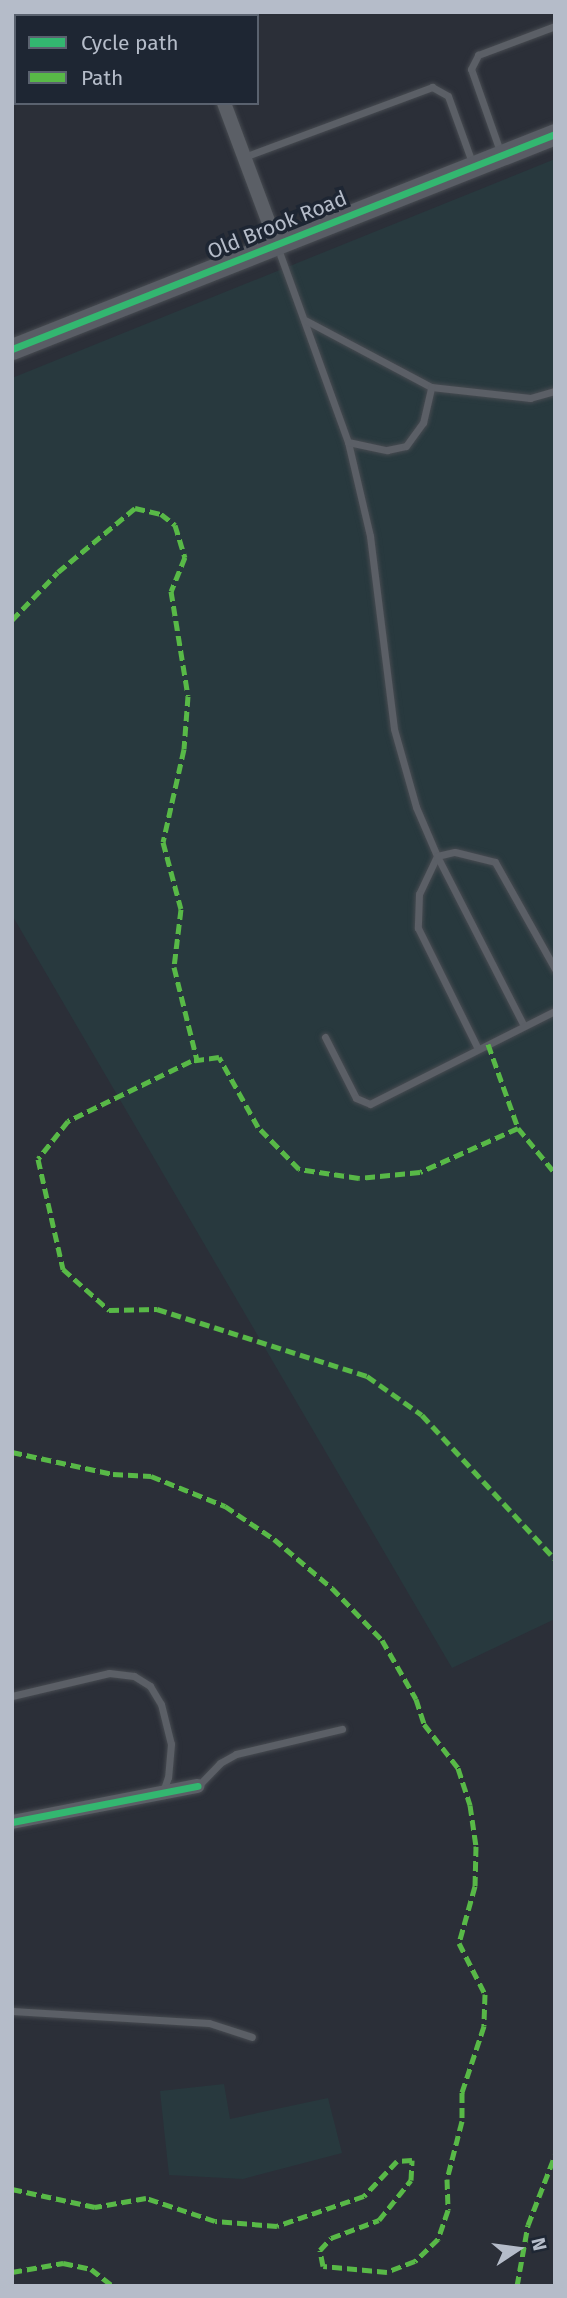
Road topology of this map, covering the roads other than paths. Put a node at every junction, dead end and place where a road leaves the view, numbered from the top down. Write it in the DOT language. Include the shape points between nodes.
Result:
graph roads {
  1 [pos="555,26"];
  2 [pos="225,105"];
  3 [pos="555,134"];
  4 [pos="502,155"];
  5 [pos="244,158"];
  6 [pos="473,166"];
  7 [pos="277,245"];
  8 [pos="305,320"];
  9 [pos="12,349"];
  10 [pos="431,387"];
  11 [pos="555,391"];
  12 [pos="348,442"];
  13 [pos="437,856"];
  14 [pos="555,968"];
  15 [pos="555,1011"];
  16 [pos="524,1026"];
  17 [pos="325,1037"];
  18 [pos="478,1049"];
  19 [pos="12,1696"];
  20 [pos="342,1729"];
  21 [pos="198,1786"];
  22 [pos="162,1794"];
  23 [pos="12,1822"];
  24 [pos="12,2011"];
  25 [pos="252,2037"];
  1 -- 4 [label="lane" via="478,55 471,69"];
  2 -- 5 [label="street"];
  3 -- 4 [label="street, Old Brook Road"];
  4 -- 6 [label="street, Old Brook Road"];
  5 -- 6 [label="lane" via="432,87 447,96"];
  5 -- 7 [label="street"];
  6 -- 7 [label="street, Old Brook Road"];
  7 -- 8 [label="lane"];
  7 -- 9 [label="street, Old Brook Road"];
  8 -- 10 [label="lane"];
  8 -- 12 [label="lane"];
  10 -- 11 [label="lane" via="530,398"];
  10 -- 12 [label="lane" via="423,423 406,446 387,450"];
  12 -- 13 [label="lane" via="370,536 397,741 416,807"];
  13 -- 14 [label="lane" via="455,852 495,862"];
  13 -- 16 [label="lane"];
  13 -- 18 [label="lane" via="419,894 415,919"];
  15 -- 16 [label="lane"];
  16 -- 18 [label="lane"];
  17 -- 18 [label="lane" via="356,1098 370,1104"];
  19 -- 22 [label="lane" via="109,1673 134,1676 150,1686 161,1704 171,1744"];
  20 -- 21 [label="lane" via="236,1754"];
  21 -- 22 [label="street"];
  22 -- 23 [label="street"];
  24 -- 25 [label="lane" via="209,2023"];
}
